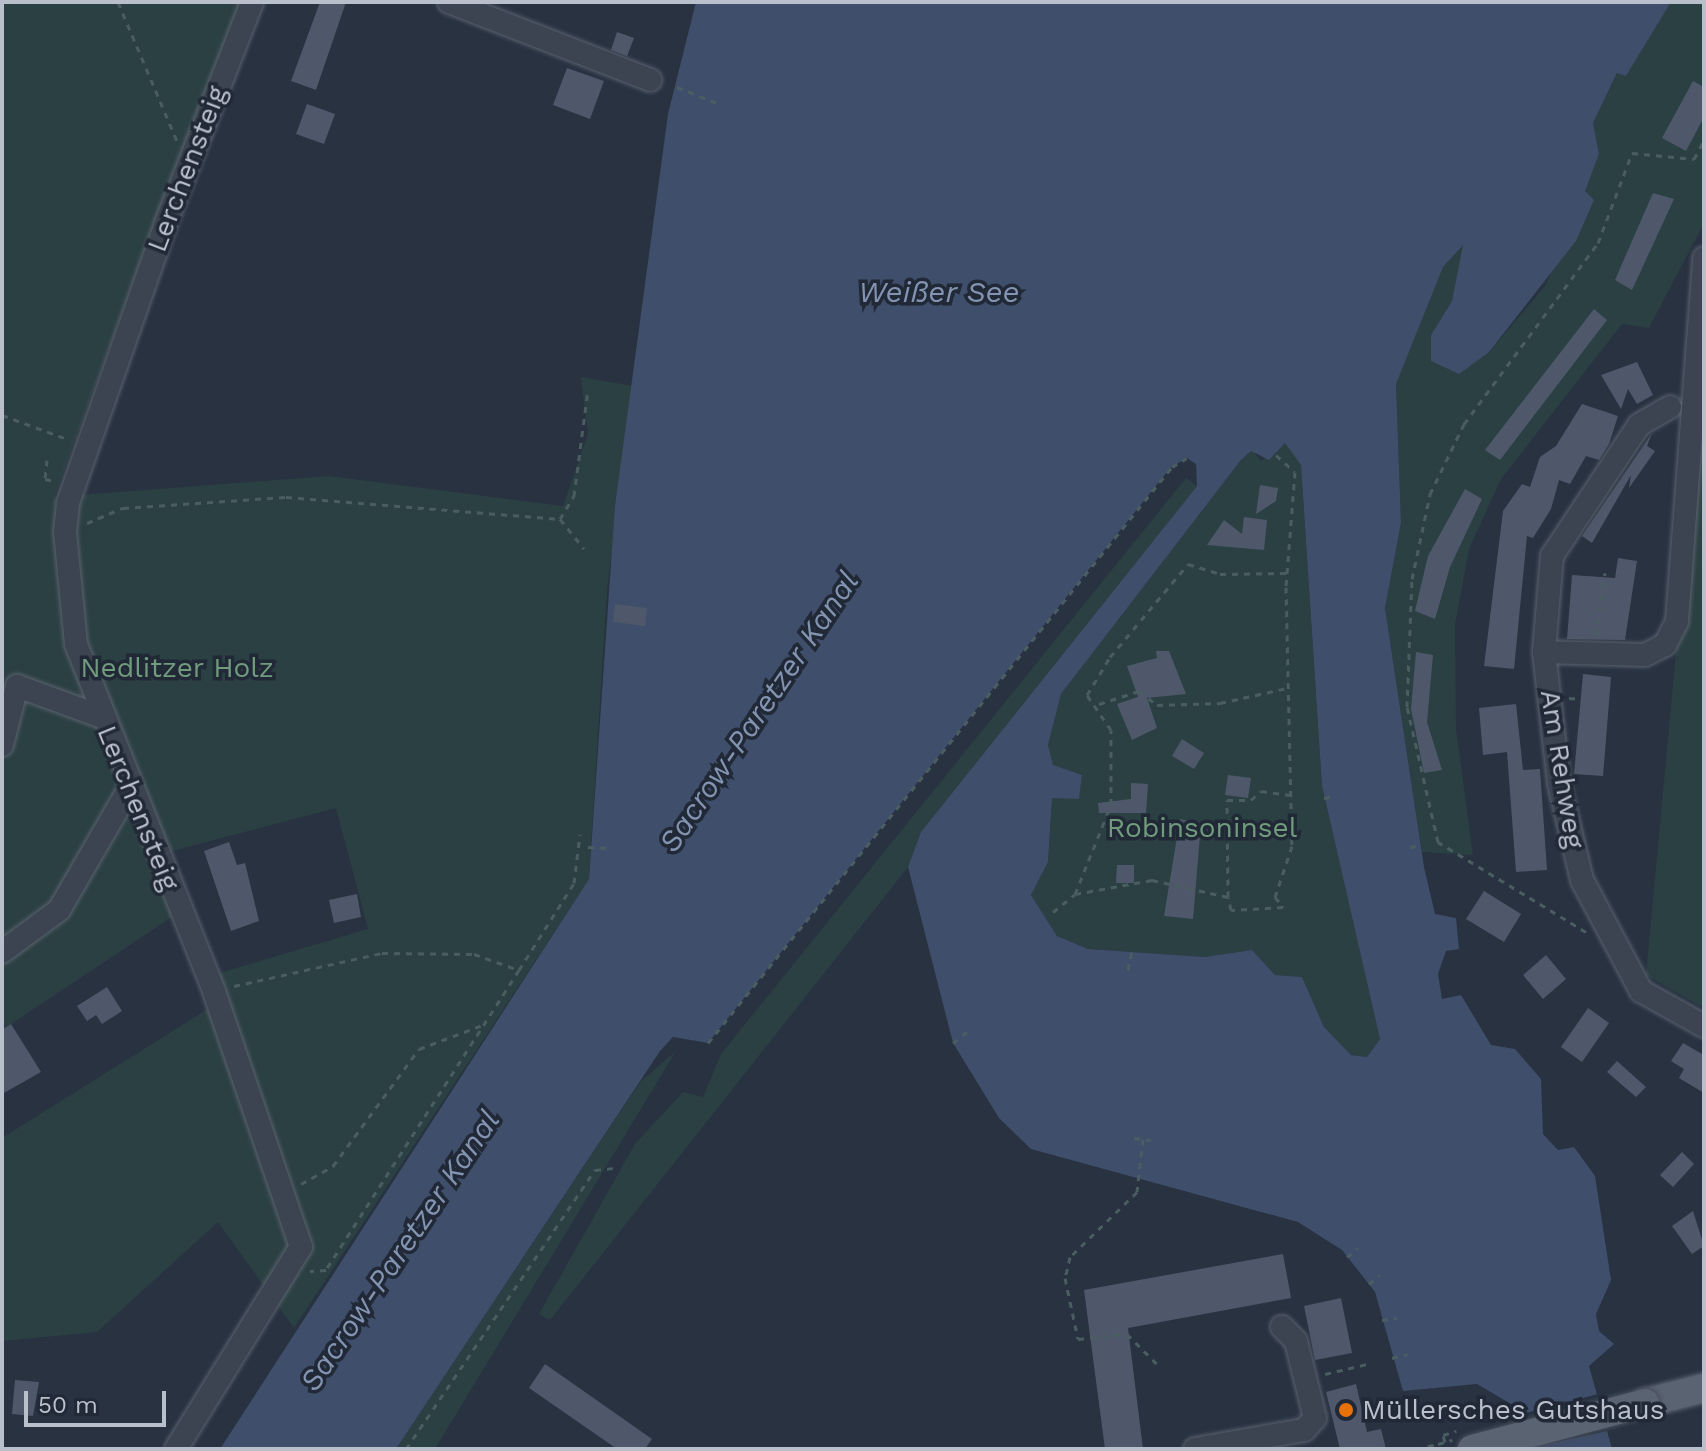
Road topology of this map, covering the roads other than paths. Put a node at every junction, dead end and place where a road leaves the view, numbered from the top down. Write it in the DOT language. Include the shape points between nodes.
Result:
graph roads {
  1 [pos="252,2"];
  2 [pos="449,2"];
  3 [pos="650,80"];
  4 [pos="1704,258"];
  5 [pos="1670,407"];
  6 [pos="1544,652"];
  7 [pos="102,717"];
  8 [pos="2,745"];
  9 [pos="131,786"];
  10 [pos="2,952"];
  11 [pos="1704,1026"];
  12 [pos="1282,1327"];
  13 [pos="1704,1388"];
  14 [pos="1458,1445"];
  15 [pos="176,1449"];
  16 [pos="1195,1449"];
  1 -- 7 [label="street, Lerchensteig" via="187,166 68,503 65,567 76,644"];
  2 -- 3 [label="street"];
  4 -- 6 [label="street, Am Rehweg" via="1683,473 1685,567 1677,621 1665,645 1645,655"];
  5 -- 6 [label="street, Am Rehweg" via="1639,425 1552,556"];
  6 -- 11 [label="street, Am Rehweg" via="1559,784 1582,880 1641,991"];
  7 -- 8 [label="street" via="17,686"];
  7 -- 9 [label="street, Lerchensteig"];
  9 -- 10 [label="street" via="59,910"];
  9 -- 15 [label="street, Lerchensteig" via="214,991 288,1192 301,1247 292,1272"];
  12 -- 16 [label="street" via="1296,1341 1315,1418 1304,1430"];
  13 -- 14 [label="main road, bridge"];
}
